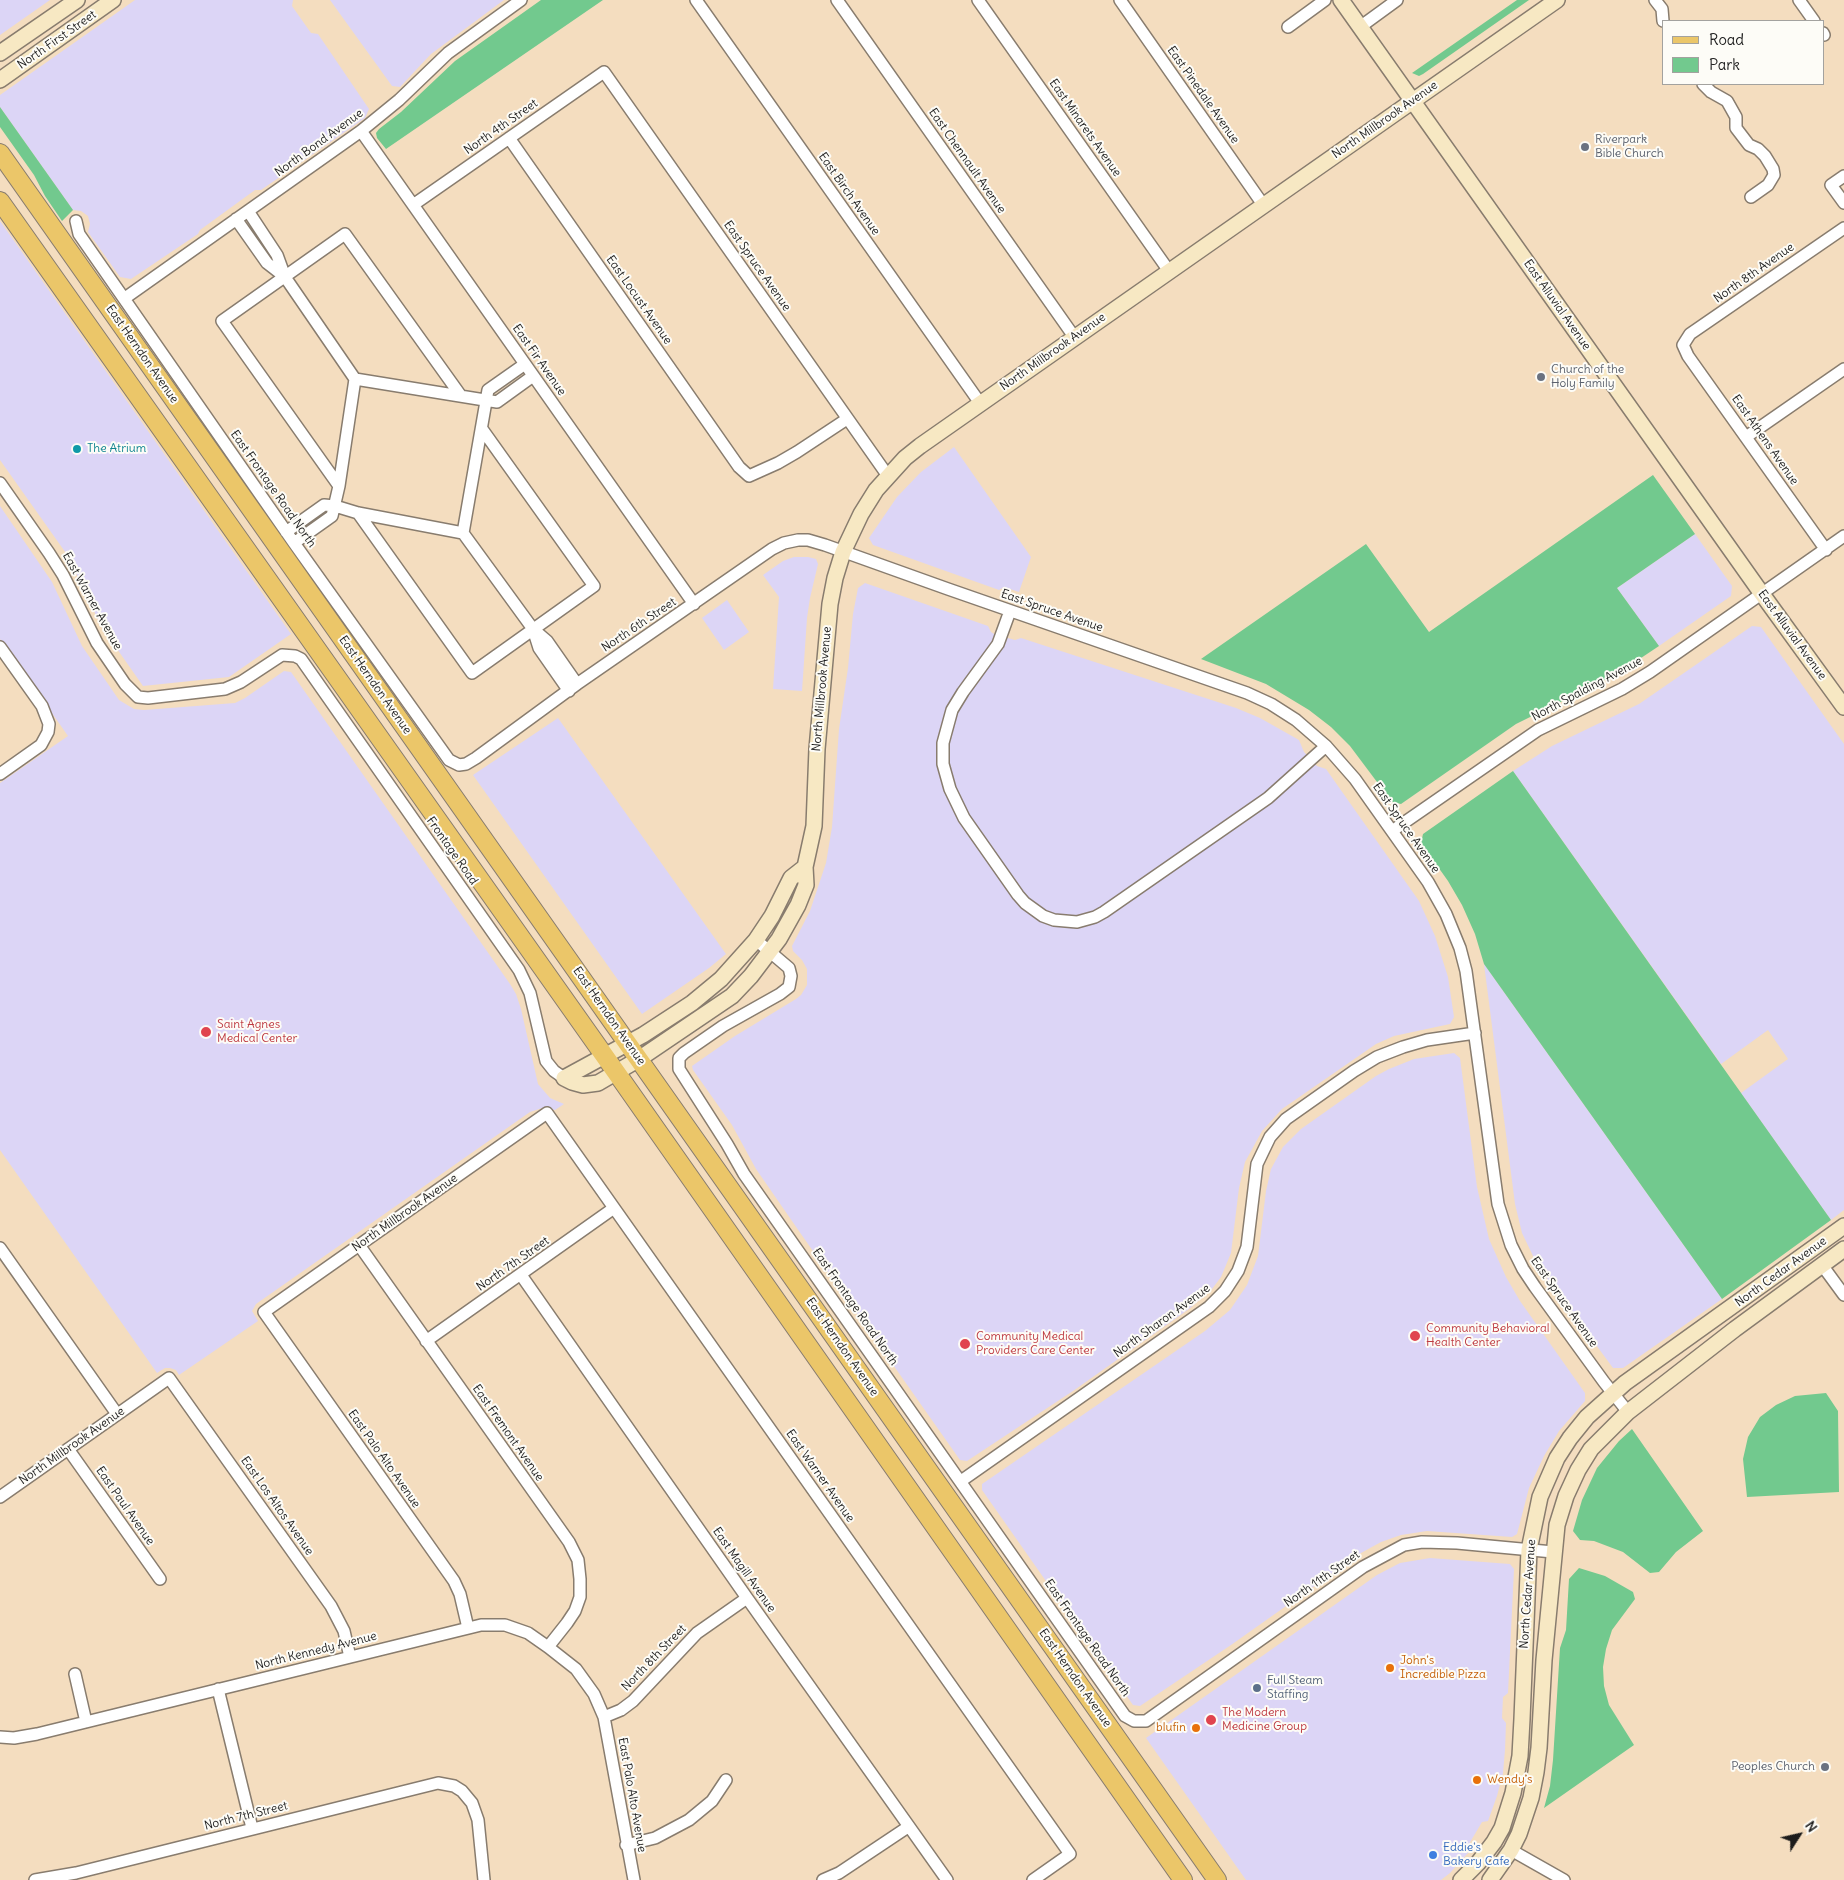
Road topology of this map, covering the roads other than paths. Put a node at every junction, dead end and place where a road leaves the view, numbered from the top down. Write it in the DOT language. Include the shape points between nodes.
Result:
graph roads {
  1 [pos="77,0"];
  2 [pos="114,0"];
  3 [pos="521,0"];
  4 [pos="837,0"];
  5 [pos="978,0"];
  6 [pos="1120,0"];
  7 [pos="1325,0"];
  8 [pos="1341,0"];
  9 [pos="1397,0"];
  10 [pos="1556,0"];
  11 [pos="1655,0"];
  12 [pos="1800,0"];
  13 [pos="701,2"];
  14 [pos="1663,20"];
  15 [pos="1813,20"];
  16 [pos="1288,26"];
  17 [pos="1360,27"];
  18 [pos="0,54"];
  19 [pos="604,72"];
  20 [pos="0,80"];
  21 [pos="1704,85"];
  22 [pos="1412,101"];
  23 [pos="361,131"];
  24 [pos="509,138"];
  25 [pos="0,153"];
  26 [pos="1844,176"];
  27 [pos="1750,197"];
  28 [pos="0,200"];
  29 [pos="1844,203"];
  30 [pos="413,205"];
  31 [pos="1264,206"];
  32 [pos="248,211"];
  33 [pos="236,219"];
  34 [pos="76,221"];
  35 [pos="1844,228"];
  36 [pos="1169,271"];
  37 [pos="285,277"];
  38 [pos="125,298"];
  39 [pos="1075,338"];
  40 [pos="1683,345"];
  41 [pos="525,364"];
  42 [pos="1844,369"];
  43 [pos="534,376"];
  44 [pos="355,380"];
  45 [pos="461,396"];
  46 [pos="486,400"];
  47 [pos="980,403"];
  48 [pos="848,419"];
  49 [pos="482,429"];
  50 [pos="1746,437"];
  51 [pos="888,476"];
  52 [pos="0,483"];
  53 [pos="339,486"];
  54 [pos="335,506"];
  55 [pos="358,513"];
  56 [pos="286,532"];
  57 [pos="463,533"];
  58 [pos="1844,536"];
  59 [pos="294,543"];
  60 [pos="1826,550"];
  61 [pos="843,552"];
  62 [pos="1762,594"];
  63 [pos="694,604"];
  64 [pos="1010,611"];
  65 [pos="533,629"];
  66 [pos="0,647"];
  67 [pos="290,655"];
  68 [pos="573,687"];
  69 [pos="1844,708"];
  70 [pos="1326,746"];
  71 [pos="459,765"];
  72 [pos="0,774"];
  73 [pos="1392,831"];
  74 [pos="805,867"];
  75 [pos="756,940"];
  76 [pos="770,950"];
  77 [pos="1475,1033"];
  78 [pos="628,1044"];
  79 [pos="605,1056"];
  80 [pos="640,1059"];
  81 [pos="617,1073"];
  82 [pos="564,1078"];
  83 [pos="547,1113"];
  84 [pos="614,1208"];
  85 [pos="1844,1226"];
  86 [pos="1844,1239"];
  87 [pos="359,1245"];
  88 [pos="0,1248"];
  89 [pos="1844,1249"];
  90 [pos="1822,1265"];
  91 [pos="521,1275"];
  92 [pos="1844,1295"];
  93 [pos="264,1312"];
  94 [pos="426,1341"];
  95 [pos="169,1378"];
  96 [pos="1613,1393"];
  97 [pos="1628,1412"];
  98 [pos="117,1414"];
  99 [pos="68,1449"];
  100 [pos="961,1481"];
  101 [pos="0,1496"];
  102 [pos="1529,1550"];
  103 [pos="1553,1552"];
  104 [pos="160,1579"];
  105 [pos="747,1598"];
  106 [pos="468,1628"];
  107 [pos="548,1646"];
  108 [pos="350,1657"];
  109 [pos="76,1674"];
  110 [pos="218,1689"];
  111 [pos="604,1717"];
  112 [pos="1522,1719"];
  113 [pos="1134,1721"];
  114 [pos="86,1722"];
  115 [pos="0,1737"];
  116 [pos="726,1780"];
  117 [pos="908,1827"];
  118 [pos="252,1828"];
  119 [pos="1494,1842"];
  120 [pos="626,1845"];
  121 [pos="1511,1850"];
  122 [pos="34,1880"];
  123 [pos="484,1880"];
  124 [pos="634,1880"];
  125 [pos="823,1880"];
  126 [pos="947,1880"];
  127 [pos="1033,1880"];
  128 [pos="1183,1880"];
  129 [pos="1217,1880"];
  130 [pos="1461,1880"];
  131 [pos="1478,1880"];
  132 [pos="1490,1880"];
  133 [pos="1564,1880"];
  1 -- 18 [label="main road, North First Street"];
  2 -- 20 [label="main road, North First Street"];
  3 -- 23 [label="street, North Bond Avenue" via="448,53"];
  4 -- 39 [label="street, East Chennault Avenue"];
  5 -- 36 [label="street, East Minarets Avenue"];
  6 -- 31 [label="street, East Pinedale Avenue"];
  7 -- 16 [label="street"];
  8 -- 17 [label="main road, East Alluvial Avenue"];
  9 -- 17 [label="street"];
  10 -- 22 [label="main road, North Millbrook Avenue"];
  11 -- 14 [label="street" via="1662,9"];
  12 -- 15 [label="street"];
  13 -- 47 [label="street, East Birch Avenue"];
  17 -- 22 [label="main road, East Alluvial Avenue"];
  19 -- 24 [label="street, North 4th Street"];
  19 -- 48 [label="street, East Spruce Avenue"];
  21 -- 27 [label="street" via="1727,101 1736,117 1736,128 1749,146 1765,156 1773,169 1774,175 1768,185"];
  22 -- 31 [label="main road, North Millbrook Avenue"];
  22 -- 62 [label="main road, East Alluvial Avenue"];
  23 -- 30 [label="street, East Fir Avenue"];
  23 -- 32 [label="street, North Bond Avenue"];
  24 -- 30 [label="street, North 4th Street"];
  24 -- 48 [label="street, East Locust Avenue" via="749,476 778,464"];
  25 -- 78 [label="main road, East Herndon Avenue"];
  26 -- 29 [label="street" via="1831,185"];
  28 -- 79 [label="main road"];
  30 -- 41 [label="street, East Fir Avenue"];
  31 -- 36 [label="main road, North Millbrook Avenue"];
  32 -- 33 [label="street, North Bond Avenue"];
  32 -- 37 [label="street" via="278,254"];
  33 -- 37 [label="street" via="267,263"];
  33 -- 38 [label="street, North Bond Avenue"];
  34 -- 38 [label="street, East Frontage Road North" via="79,234"];
  35 -- 40 [label="street, North 8th Avenue" via="1690,334"];
  36 -- 39 [label="main road, North Millbrook Avenue"];
  37 -- 44 [label="street"];
  37 -- 45 [label="street" via="345,234"];
  37 -- 53 [label="street" via="222,321"];
  38 -- 56 [label="street, East Frontage Road North"];
  39 -- 47 [label="main road, North Millbrook Avenue"];
  40 -- 50 [label="street, East Athens Avenue"];
  41 -- 43 [label="street, East Fir Avenue"];
  41 -- 46 [label="street" via="488,390"];
  42 -- 50 [label="street"];
  43 -- 46 [label="street" via="496,402"];
  43 -- 63 [label="street, East Fir Avenue"];
  44 -- 45 [label="street"];
  44 -- 53 [label="street"];
  45 -- 46 [label="street"];
  46 -- 49 [label="street"];
  47 -- 51 [label="main road, North Millbrook Avenue" via="920,446"];
  48 -- 51 [label="street, East Spruce Avenue"];
  49 -- 57 [label="street"];
  49 -- 65 [label="street" via="594,586"];
  50 -- 60 [label="street, East Athens Avenue"];
  51 -- 61 [label="main road, North Millbrook Avenue" via="860,514"];
  52 -- 67 [label="street, East Warner Avenue" via="50,553 97,643 138,697 231,687 272,660"];
  53 -- 54 [label="street"];
  54 -- 55 [label="street"];
  54 -- 56 [label="street" via="324,505"];
  54 -- 59 [label="street" via="332,516"];
  55 -- 57 [label="street"];
  55 -- 65 [label="street" via="472,673"];
  56 -- 59 [label="street, East Frontage Road North"];
  57 -- 65 [label="street"];
  58 -- 60 [label="street, North Spalding Avenue"];
  59 -- 71 [label="street, East Frontage Road North" via="449,760"];
  60 -- 62 [label="street, North Spalding Avenue"];
  61 -- 63 [label="street, North 6th Street" via="808,540 784,543"];
  61 -- 64 [label="street, East Spruce Avenue"];
  61 -- 74 [label="main road, North Millbrook Avenue" via="830,604 817,749 814,826"];
  62 -- 69 [label="main road, East Alluvial Avenue"];
  62 -- 73 [label="street, North Spalding Avenue" via="1636,681 1516,744"];
  63 -- 68 [label="street, North 6th Street"];
  64 -- 70 [label="street, East Spruce Avenue" via="1247,692 1296,720"];
  64 -- 70 [label="street" via="998,644 952,710 943,743 943,764 950,789 964,818 1025,903 1043,916 1077,922 1104,912 1268,798"];
  65 -- 68 [label="street" via="547,641"];
  66 -- 72 [label="street" via="42,706 47,716 48,732 41,745"];
  67 -- 82 [label="street, Frontage Road" via="300,659 519,970 530,993 546,1061"];
  68 -- 71 [label="street, North 6th Street" via="476,758"];
  70 -- 73 [label="street, East Spruce Avenue"];
  73 -- 77 [label="street, East Spruce Avenue" via="1428,882 1454,932 1466,972"];
  74 -- 75 [label="main road" via="791,878"];
  74 -- 76 [label="main road, North Millbrook Avenue" via="803,894"];
  75 -- 76 [label="street, East Frontage Road North"];
  75 -- 78 [label="main road" via="707,991"];
  76 -- 80 [label="main road, North Millbrook Avenue" via="732,996"];
  76 -- 100 [label="street, East Frontage Road North" via="789,968 792,976 789,986 684,1053 679,1058 679,1069 744,1174"];
  77 -- 96 [label="street, East Spruce Avenue" via="1498,1204 1511,1245 1535,1287"];
  77 -- 100 [label="street, North Sharon Avenue" via="1427,1040 1378,1057 1286,1119 1270,1137 1257,1164 1246,1247 1238,1271 1225,1291 1209,1307"];
  78 -- 79 [label="main road"];
  78 -- 80 [label="main road, East Herndon Avenue"];
  79 -- 81 [label="main road"];
  79 -- 82 [label="main road"];
  80 -- 81 [label="main road, North Millbrook Avenue"];
  80 -- 129 [label="main road, East Herndon Avenue"];
  81 -- 82 [label="main road, North Millbrook Avenue" via="590,1084 578,1084"];
  81 -- 128 [label="main road"];
  83 -- 84 [label="street, East Warner Avenue"];
  83 -- 87 [label="street, North Millbrook Avenue"];
  84 -- 91 [label="street, North 7th Street"];
  84 -- 127 [label="street, East Warner Avenue" via="1070,1854"];
  85 -- 96 [label="main road, North Cedar Avenue"];
  86 -- 90 [label="main road" via="1828,1251"];
  87 -- 93 [label="street, North Millbrook Avenue"];
  87 -- 94 [label="street, East Fremont Avenue"];
  88 -- 98 [label="street"];
  89 -- 90 [label="main road, North Cedar Avenue"];
  90 -- 92 [label="street"];
  90 -- 97 [label="main road, North Cedar Avenue"];
  91 -- 94 [label="street, North 7th Street"];
  91 -- 105 [label="street, East Magill Avenue"];
  93 -- 106 [label="street, East Palo Alto Avenue" via="454,1581"];
  94 -- 107 [label="street, East Fremont Avenue" via="578,1560 580,1597 575,1611"];
  95 -- 98 [label="street, North Millbrook Avenue"];
  95 -- 108 [label="street, East Los Altos Avenue" via="331,1606 344,1631"];
  96 -- 97 [label="street, East Spruce Avenue"];
  96 -- 102 [label="main road, North Cedar Avenue" via="1586,1417 1557,1458 1540,1497"];
  97 -- 103 [label="main road, North Cedar Avenue" via="1591,1449 1578,1470 1557,1525"];
  98 -- 99 [label="street, North Millbrook Avenue"];
  99 -- 101 [label="street, North Millbrook Avenue"];
  99 -- 104 [label="street, East Paul Avenue"];
  100 -- 113 [label="street, East Frontage Road North" via="1125,1716"];
  102 -- 103 [label="street, North 11th Street"];
  102 -- 112 [label="main road, North Cedar Avenue"];
  102 -- 113 [label="street, North 11th Street" via="1422,1542 1389,1551 1146,1720"];
  103 -- 121 [label="main road, North Cedar Avenue" via="1536,1772 1526,1815"];
  105 -- 111 [label="street, North 8th Street" via="697,1633 633,1701"];
  105 -- 117 [label="street, East Magill Avenue"];
  106 -- 107 [label="street, North Kennedy Avenue" via="493,1624 516,1628"];
  106 -- 108 [label="street, North Kennedy Avenue"];
  107 -- 111 [label="street, East Palo Alto Avenue" via="586,1682"];
  108 -- 110 [label="street, North Kennedy Avenue"];
  109 -- 114 [label="street"];
  110 -- 114 [label="street, North Kennedy Avenue"];
  110 -- 118 [label="street"];
  111 -- 120 [label="street, East Palo Alto Avenue"];
  112 -- 119 [label="main road, North Cedar Avenue" via="1513,1793"];
  112 -- 121 [label="main road" via="1529,1754 1522,1794 1508,1837"];
  114 -- 115 [label="street, North Kennedy Avenue" via="37,1734"];
  116 -- 120 [label="street" via="712,1801 689,1820 655,1838"];
  117 -- 125 [label="street" via="839,1873"];
  117 -- 126 [label="street, East Magill Avenue"];
  118 -- 122 [label="street, North 7th Street" via="76,1873"];
  118 -- 123 [label="street, North 7th Street" via="430,1784 446,1784 462,1791 472,1803 478,1820"];
  119 -- 130 [label="main road, North Cedar Avenue"];
  119 -- 131 [label="main road" via="1496,1854"];
  120 -- 124 [label="street, East Palo Alto Avenue"];
  121 -- 132 [label="main road, North Cedar Avenue"];
  121 -- 133 [label="street"];
}
